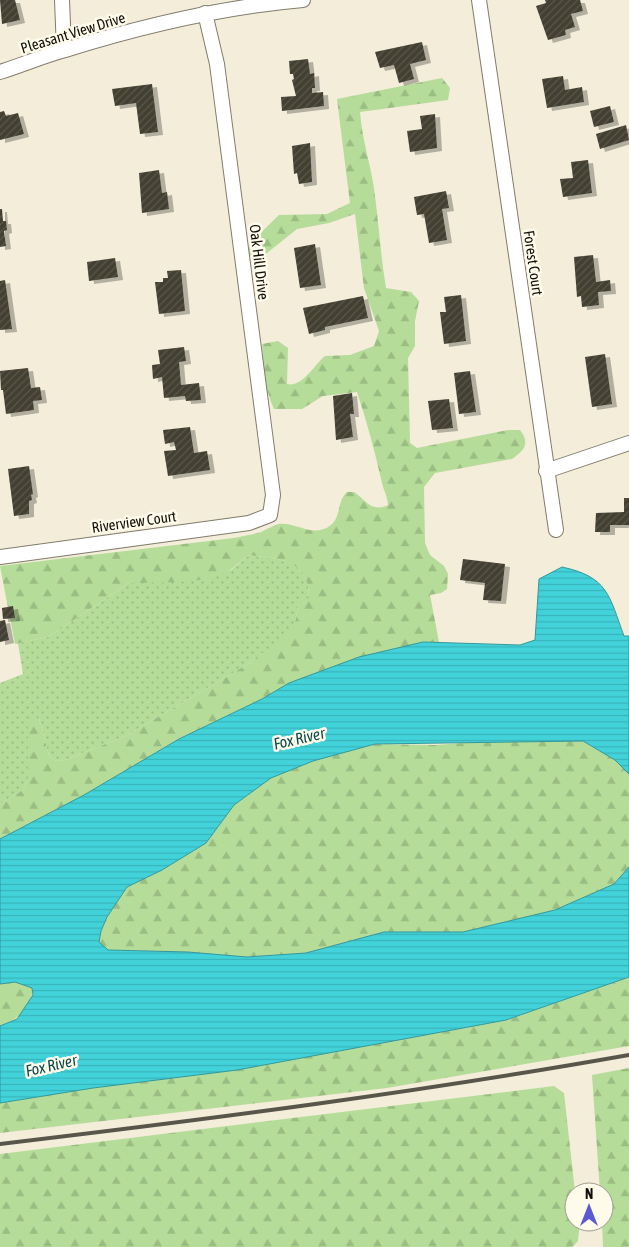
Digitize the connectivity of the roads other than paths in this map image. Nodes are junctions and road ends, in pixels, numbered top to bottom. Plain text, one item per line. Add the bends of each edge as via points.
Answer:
1 (62, 0) edge
2 (303, 0) edge
3 (479, 0) edge
4 (205, 13) junction
5 (64, 50) junction
6 (0, 72) edge
7 (629, 443) edge
8 (546, 471) junction
9 (270, 515) joint
10 (556, 530) dead end
11 (0, 557) edge

1 - 5 street
2 - 4 street, Pleasant View Drive
3 - 8 street, Forest Court
4 - 5 street, Pleasant View Drive
4 - 9 street, Oak Hill Drive via 218,73 273,495
5 - 6 street, Pleasant View Drive
7 - 8 street
8 - 10 street, Forest Court
9 - 11 street, Riverview Court via 249,523

